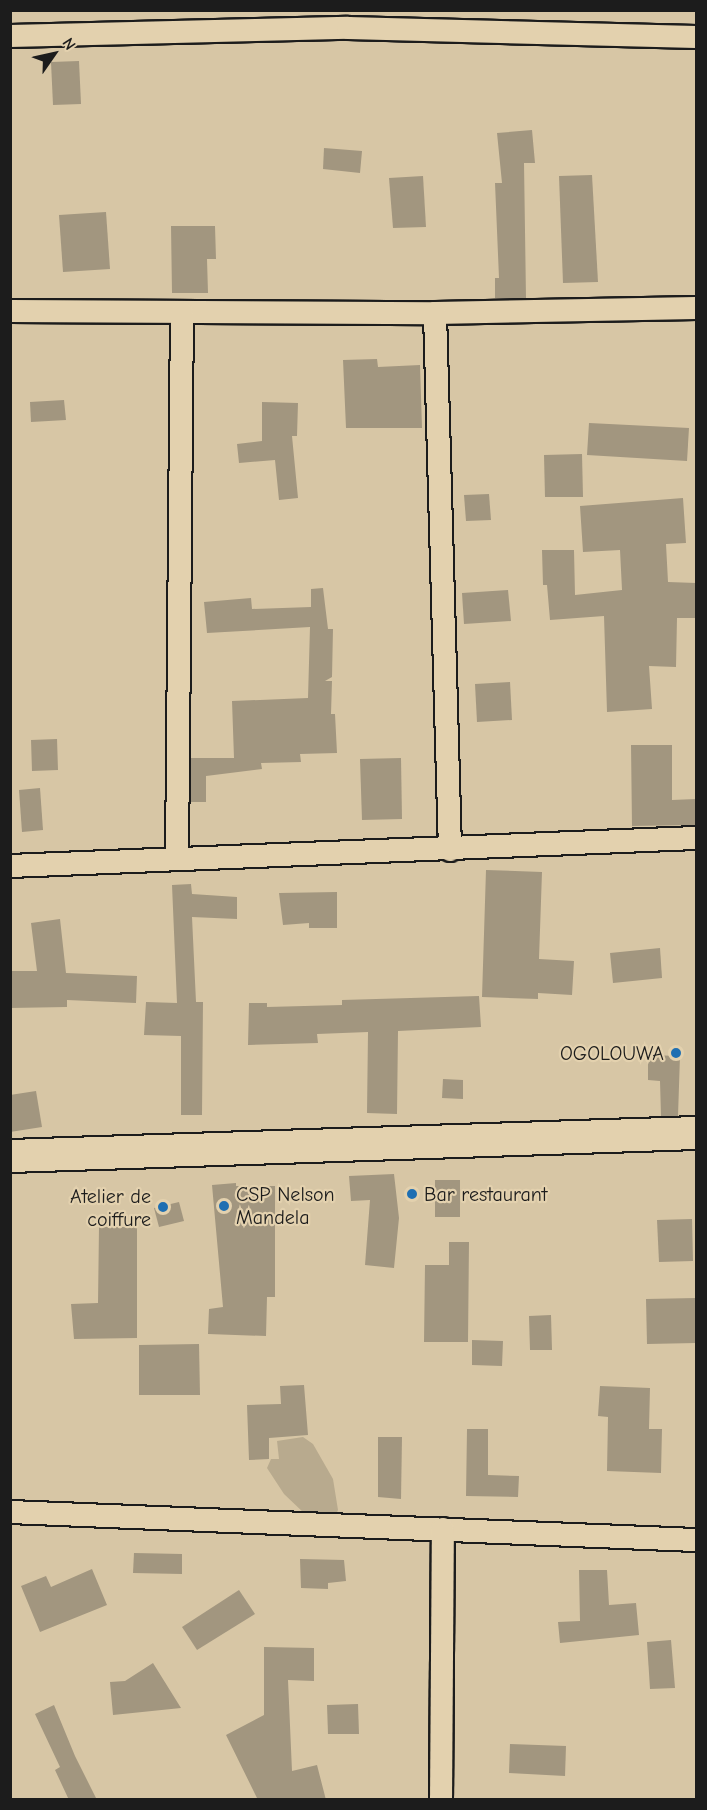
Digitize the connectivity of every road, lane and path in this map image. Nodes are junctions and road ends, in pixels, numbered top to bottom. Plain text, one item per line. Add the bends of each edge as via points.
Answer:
1 (10, 36) edge
2 (696, 37) edge
3 (696, 308) edge
4 (10, 311) edge
5 (182, 313) junction
6 (435, 313) junction
7 (696, 838) edge
8 (450, 850) junction
9 (177, 859) junction
10 (10, 866) edge
11 (696, 1132) edge
12 (10, 1156) edge
13 (10, 1512) edge
14 (443, 1529) junction
15 (696, 1540) edge
16 (441, 1800) edge

1 - 2 street via 348,28
3 - 6 street
4 - 5 street
5 - 6 street
5 - 9 street
6 - 8 street
7 - 8 street
8 - 9 street
9 - 10 street
11 - 12 street
13 - 14 street
14 - 15 street
14 - 16 street

